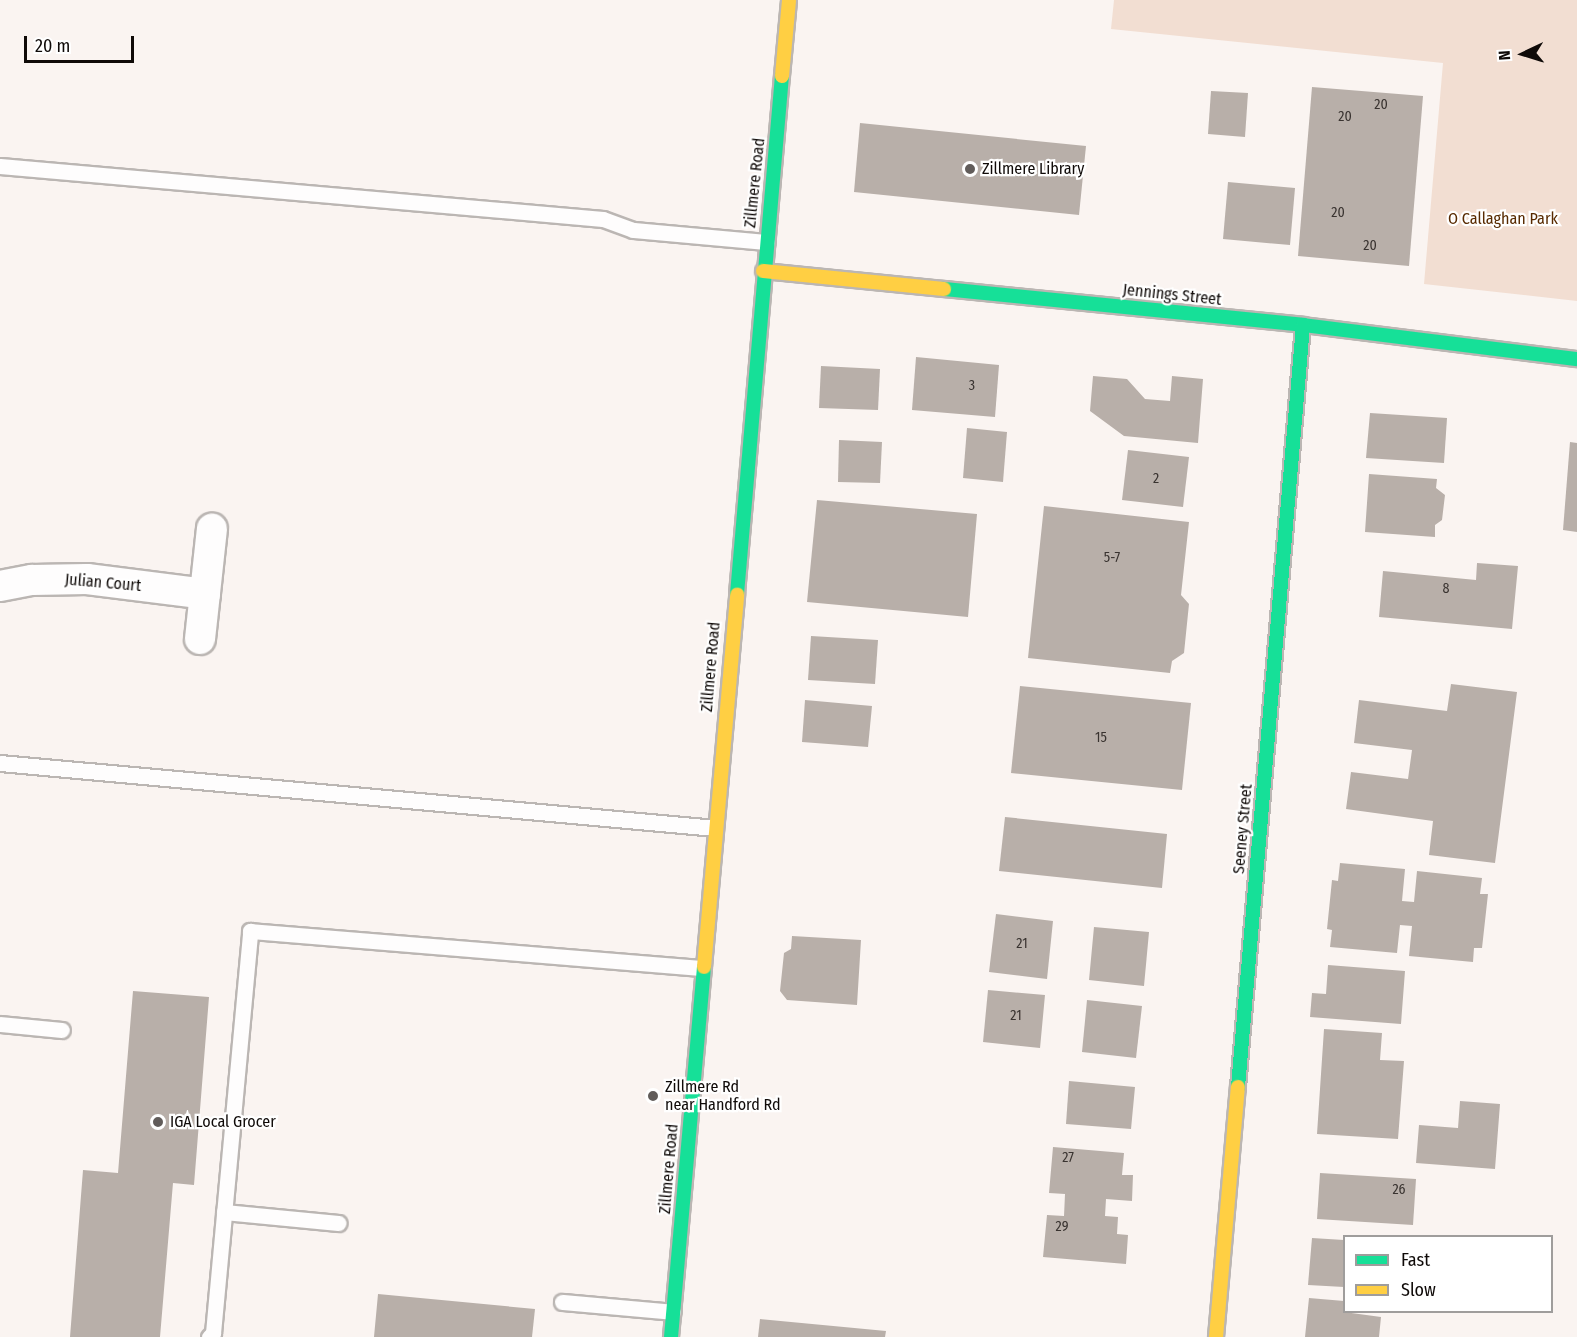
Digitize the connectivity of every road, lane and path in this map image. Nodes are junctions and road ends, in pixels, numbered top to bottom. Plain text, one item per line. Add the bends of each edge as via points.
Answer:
1 (789, 0) edge
2 (0, 166) edge
3 (766, 242) junction
4 (763, 270) junction
5 (1303, 325) junction
6 (1577, 359) edge
7 (212, 529) dead end
8 (0, 586) edge
9 (205, 594) junction
10 (200, 639) dead end
11 (0, 763) edge
12 (714, 828) junction
13 (702, 968) junction
14 (0, 1024) edge
15 (62, 1030) dead end
16 (224, 1212) junction
17 (338, 1223) dead end
18 (562, 1302) dead end
19 (673, 1312) junction
20 (209, 1337) edge
21 (671, 1337) edge
22 (1216, 1337) edge

1 - 3 street, Zillmere Road
2 - 3 lane via 603,219 633,230
3 - 4 street, Zillmere Road
4 - 5 street, Jennings Street
4 - 12 street, Zillmere Road
5 - 6 street, Jennings Street
5 - 22 street, Seeney Street
7 - 9 street
8 - 9 street, Julian Court via 32,580 87,579
9 - 10 street
11 - 12 lane
12 - 13 street, Zillmere Road
13 - 16 lane via 250,931
13 - 19 street, Zillmere Road
14 - 15 lane
16 - 17 lane
16 - 20 lane via 213,1333
18 - 19 lane
19 - 21 street, Zillmere Road

